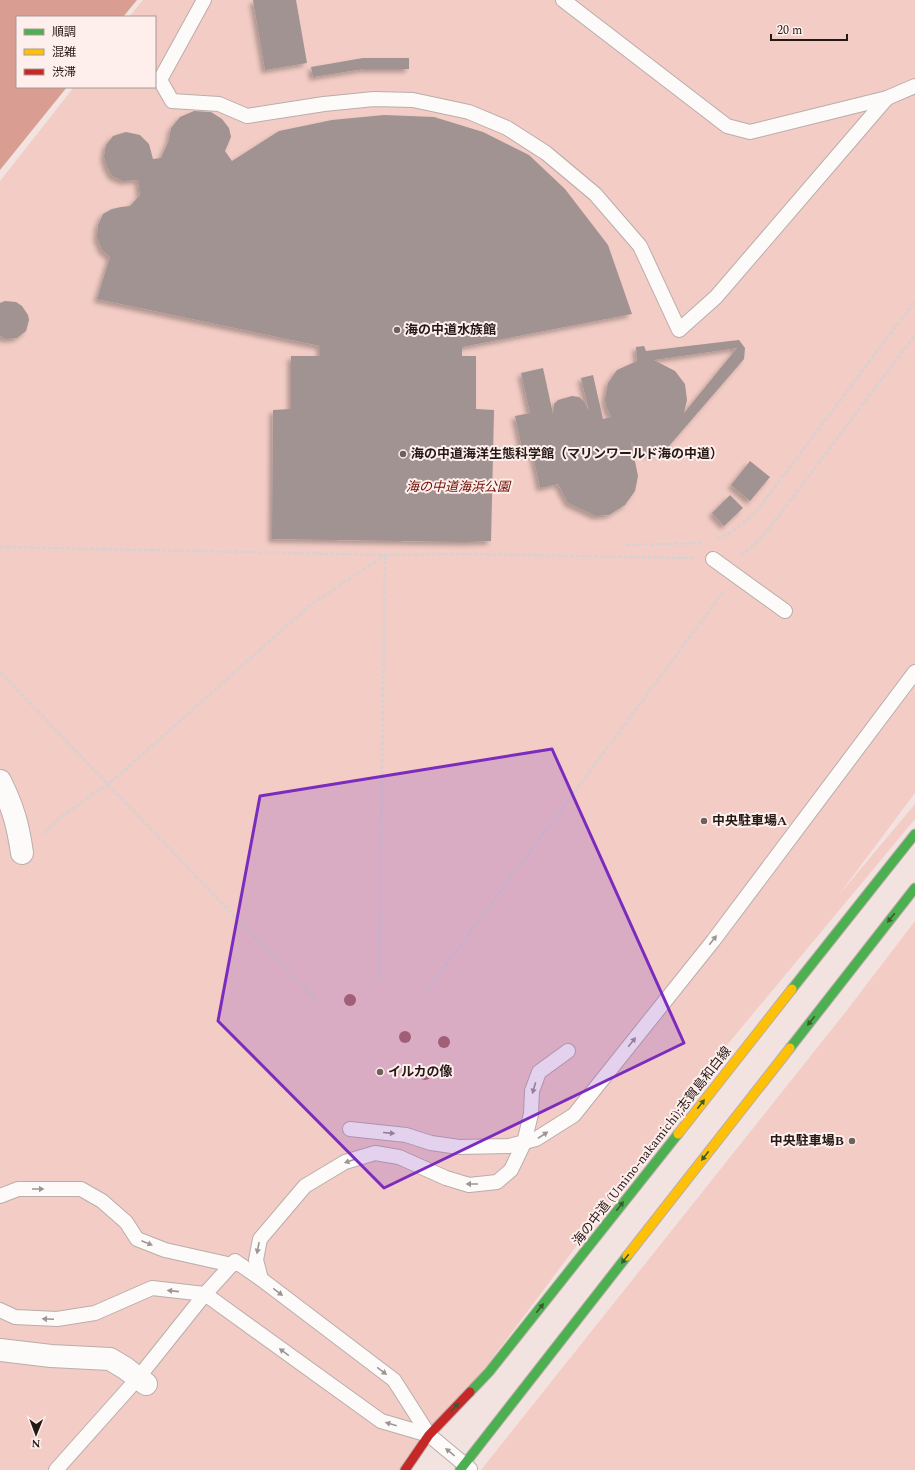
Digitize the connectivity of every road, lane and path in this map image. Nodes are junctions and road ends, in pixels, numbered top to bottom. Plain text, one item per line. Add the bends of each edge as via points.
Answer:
1 (204, 0) edge
2 (563, 0) edge
3 (915, 86) edge
4 (887, 98) junction
5 (915, 301) edge
6 (915, 335) edge
7 (715, 540) dead end
8 (702, 543) dead end
9 (626, 545) dead end
10 (0, 547) edge
11 (385, 555) junction
12 (713, 559) junction
13 (736, 574) junction
14 (785, 611) dead end
15 (0, 672) edge
16 (915, 672) edge
17 (0, 781) edge
18 (108, 782) junction
19 (915, 834) edge
20 (22, 853) joint
21 (915, 888) edge
22 (379, 979) dead end
23 (427, 990) dead end
24 (317, 1002) dead end
25 (568, 1051) dead end
26 (350, 1129) dead end
27 (524, 1143) junction
28 (0, 1196) edge
29 (234, 1263) junction
30 (261, 1279) junction
31 (205, 1294) junction
32 (0, 1310) edge
33 (0, 1350) edge
34 (142, 1381) junction
35 (429, 1435) junction
36 (465, 1468) edge
37 (56, 1470) edge
38 (405, 1470) edge

1 - 4 lane via 160,80 172,101 219,104 247,116 374,99 413,100 469,112 507,128 546,153 595,194 635,240 679,330 716,297
2 - 4 lane via 727,126 750,132
3 - 4 lane
5 - 7 path via 756,512 732,532
6 - 12 path via 756,543 747,551 733,557
8 - 9 path
10 - 11 path
11 - 12 path
11 - 18 path via 310,606 117,777
11 - 22 path
12 - 13 lane
13 - 14 lane
13 - 23 path
15 - 18 path
27 -> 16 lane via 536,1139 574,1115 713,941
17 - 20 street via 17,823
18 - 20 path via 62,816
18 - 24 path
35 -> 19 main road, 海の中道 (Umino-nakamichi);志賀島和白線 via 489,1372
21 -> 36 main road
25 -> 27 lane via 539,1072 532,1091 531,1114
26 -> 27 lane via 406,1135 431,1143 459,1147 509,1146
27 -> 30 lane via 512,1170 497,1182 469,1185 446,1178 399,1157 375,1153 345,1162 305,1186 260,1240 256,1260
28 -> 29 lane via 18,1189 81,1189 126,1222 137,1239 165,1250
29 - 30 lane
29 - 31 lane
30 -> 35 lane via 394,1380
31 -> 32 lane via 152,1288 95,1313 57,1319 15,1317
31 - 34 lane
35 -> 31 lane via 381,1421
33 - 34 street via 110,1359
34 - 37 lane
36 -> 35 lane
35 - 38 main road, 海の中道 (Umino-nakamichi);志賀島和白線

